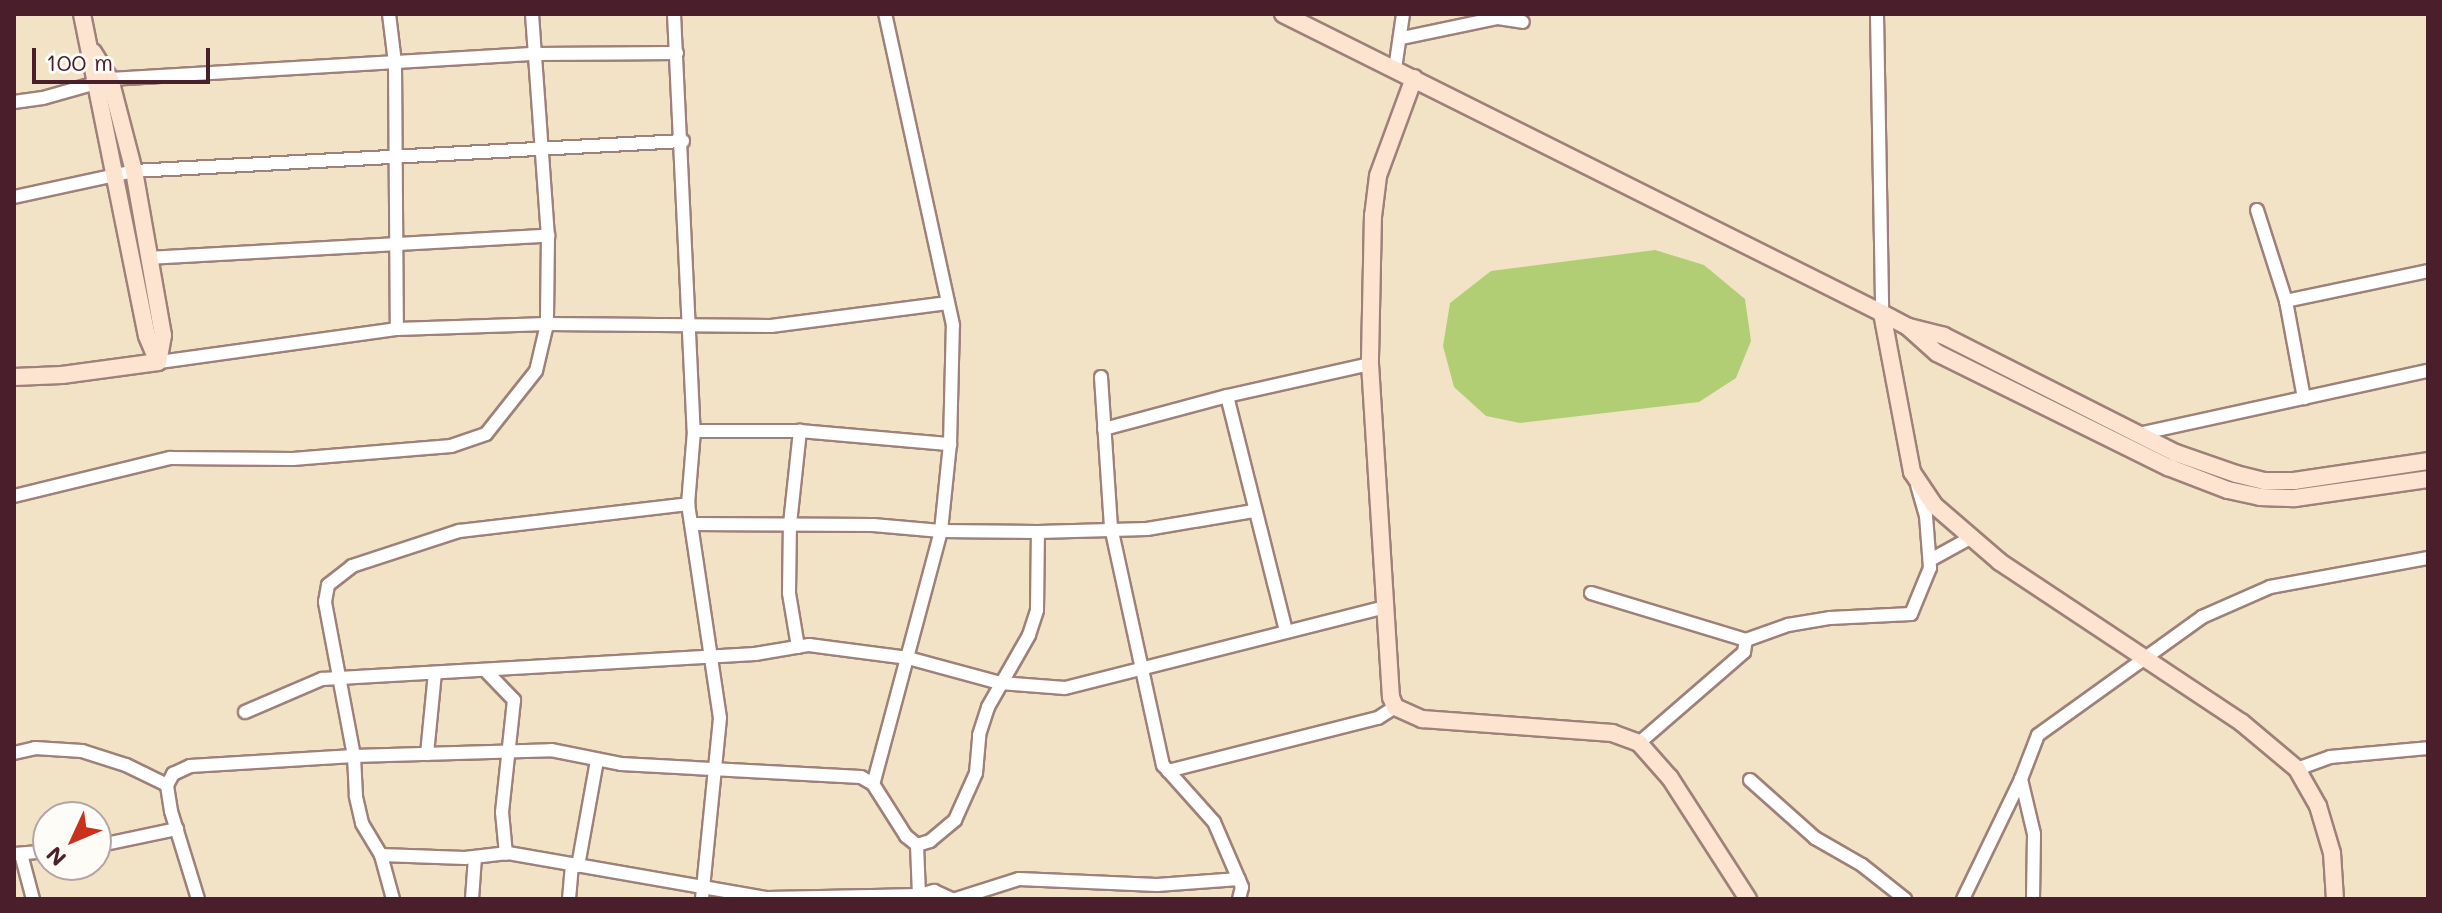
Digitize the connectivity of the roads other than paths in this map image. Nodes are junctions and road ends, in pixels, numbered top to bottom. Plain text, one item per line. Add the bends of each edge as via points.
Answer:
1 (82, 14) edge
2 (389, 14) edge
3 (532, 14) edge
4 (674, 14) edge
5 (885, 14) edge
6 (1283, 14) edge
7 (1403, 14) edge
8 (1877, 14) edge
9 (1498, 16) edge
10 (1523, 22) dead end
11 (1402, 38) junction
12 (677, 53) junction
13 (535, 54) junction
14 (395, 63) junction
15 (1395, 69) junction
16 (1414, 78) junction
17 (103, 81) junction
18 (14, 102) edge
19 (683, 141) junction
20 (542, 148) junction
21 (395, 159) junction
22 (134, 171) junction
23 (116, 175) junction
24 (14, 197) edge
25 (2257, 210) dead end
26 (548, 236) junction
27 (397, 246) junction
28 (149, 258) junction
29 (2428, 271) edge
30 (2286, 301) junction
31 (948, 303) junction
32 (1882, 313) junction
33 (547, 324) junction
34 (687, 324) junction
35 (397, 329) junction
36 (158, 362) junction
37 (1370, 364) junction
38 (2428, 371) edge
39 (14, 377) edge
40 (1101, 377) dead end
41 (1227, 396) junction
42 (2304, 398) junction
43 (1104, 429) junction
44 (694, 431) junction
45 (800, 431) junction
46 (2135, 442) junction
47 (950, 444) junction
48 (2428, 461) edge
49 (1912, 472) junction
50 (2428, 479) edge
51 (14, 496) edge
52 (688, 504) junction
53 (1253, 511) junction
54 (691, 524) junction
55 (790, 524) junction
56 (1111, 527) junction
57 (941, 531) junction
58 (1038, 532) junction
59 (1970, 538) junction
60 (2428, 558) edge
61 (1930, 560) junction
62 (1591, 593) dead end
63 (1385, 607) junction
64 (1286, 631) junction
65 (1746, 640) junction
66 (798, 647) junction
67 (709, 657) junction
68 (908, 658) junction
69 (2146, 659) junction
70 (1141, 669) junction
71 (485, 670) junction
72 (435, 673) junction
73 (337, 679) junction
74 (1000, 683) junction
75 (1395, 707) junction
76 (245, 712) dead end
77 (1639, 743) junction
78 (2428, 748) edge
79 (14, 753) edge
80 (506, 753) junction
81 (427, 754) junction
82 (354, 756) junction
83 (597, 760) junction
84 (2297, 769) junction
85 (715, 770) junction
86 (1168, 771) junction
87 (2021, 779) junction
88 (1750, 780) dead end
89 (873, 784) junction
90 (167, 785) junction
91 (177, 829) junction
92 (112, 843) edge
93 (917, 845) junction
94 (18, 854) edge
95 (506, 854) junction
96 (381, 855) junction
97 (475, 857) junction
98 (575, 865) junction
99 (1239, 879) junction
100 (703, 894) edge
101 (919, 897) edge
102 (33, 899) edge
103 (198, 899) edge
104 (393, 899) edge
105 (472, 899) edge
106 (569, 899) edge
107 (954, 899) edge
108 (1239, 899) edge
109 (1748, 899) edge
110 (1905, 899) edge
111 (1963, 899) edge
112 (2033, 899) edge
113 (2335, 899) edge

1 - 17 main road
2 - 14 street
3 - 13 street
4 - 12 street
5 - 31 street
6 - 15 main road
7 - 11 street
8 - 32 street
9 - 10 street
9 - 11 street
11 - 15 street
12 - 13 street
12 - 19 street
13 - 14 street
13 - 20 street
14 - 17 street
14 - 21 street
15 - 16 main road
16 - 32 main road
16 - 37 main road via 1378,176
17 - 18 street
17 - 22 main road
17 - 23 main road
19 - 20 street
19 - 34 street
20 - 21 street
20 - 26 street
21 - 22 street
21 - 27 street
22 - 23 street
22 - 28 main road
23 - 24 street
23 - 36 main road via 147,336
25 - 30 street
26 - 27 street
26 - 33 street
27 - 28 street
27 - 35 street
28 - 36 main road via 163,335
29 - 30 street
30 - 42 street
31 - 34 street via 771,326
31 - 47 street via 953,325
32 - 46 main road via 1908,327 1944,336
32 - 49 main road
33 - 34 street
33 - 35 street
33 - 51 street via 536,371 486,434 451,446 293,459 170,458
34 - 44 street
35 - 36 street
36 - 39 main road
37 - 41 street
37 - 63 main road
38 - 42 street
40 - 43 street
41 - 43 street
41 - 53 street
42 - 46 street
43 - 56 street
44 - 45 street
44 - 52 street
45 - 47 street
45 - 55 street
46 - 48 main road via 2264,481 2331,478
46 - 50 main road via 2228,490 2260,497 2295,498
47 - 57 street
49 - 59 main road via 1934,505
49 - 61 street via 1926,516
52 - 54 street
52 - 73 street via 459,531 352,566 328,585 325,602
53 - 56 street via 1188,525
53 - 64 street
54 - 55 street
54 - 67 street
55 - 57 street
55 - 66 street via 789,593
56 - 58 street
56 - 70 street
57 - 58 street
57 - 68 street
58 - 74 street via 1037,610 1029,635
59 - 61 street
59 - 69 main road
60 - 69 street via 2270,587 2202,617
61 - 65 street via 1911,614 1830,618
62 - 65 street
63 - 64 street
63 - 75 main road
64 - 70 street
65 - 77 street via 1744,652
66 - 67 street
66 - 68 street
67 - 71 street
67 - 85 street via 720,718
68 - 74 street
68 - 89 street
69 - 84 main road via 2241,722
69 - 87 street via 2038,735
70 - 74 street via 1065,688
70 - 86 street
71 - 72 street
71 - 80 street via 514,700
72 - 73 street
72 - 81 street
73 - 76 street via 322,679
73 - 82 street
74 - 93 street via 979,735 976,773 955,820
75 - 77 main road via 1422,719 1612,733
75 - 86 street via 1378,718
77 - 109 main road via 1670,778
78 - 84 street via 2330,757
79 - 90 street via 35,748 82,751
80 - 81 street
80 - 83 street via 551,750
80 - 95 street
81 - 82 street
82 - 90 street via 190,766 173,774
82 - 96 street via 362,823
83 - 85 street
83 - 98 street
84 - 113 main road via 2318,806 2332,853
85 - 89 street via 861,777
85 - 100 street
86 - 99 street via 1214,822
87 - 111 street
87 - 112 street via 2034,834
88 - 110 street via 1815,838 1862,865
89 - 93 street
90 - 91 street
91 - 92 street
91 - 103 street
93 - 101 street
94 - 102 street
95 - 97 street
95 - 98 street
96 - 97 street
96 - 104 street
97 - 105 street
98 - 100 street
98 - 106 street
99 - 107 street via 1157,885 1019,879
99 - 108 street
100 - 101 street
101 - 107 street via 934,891

